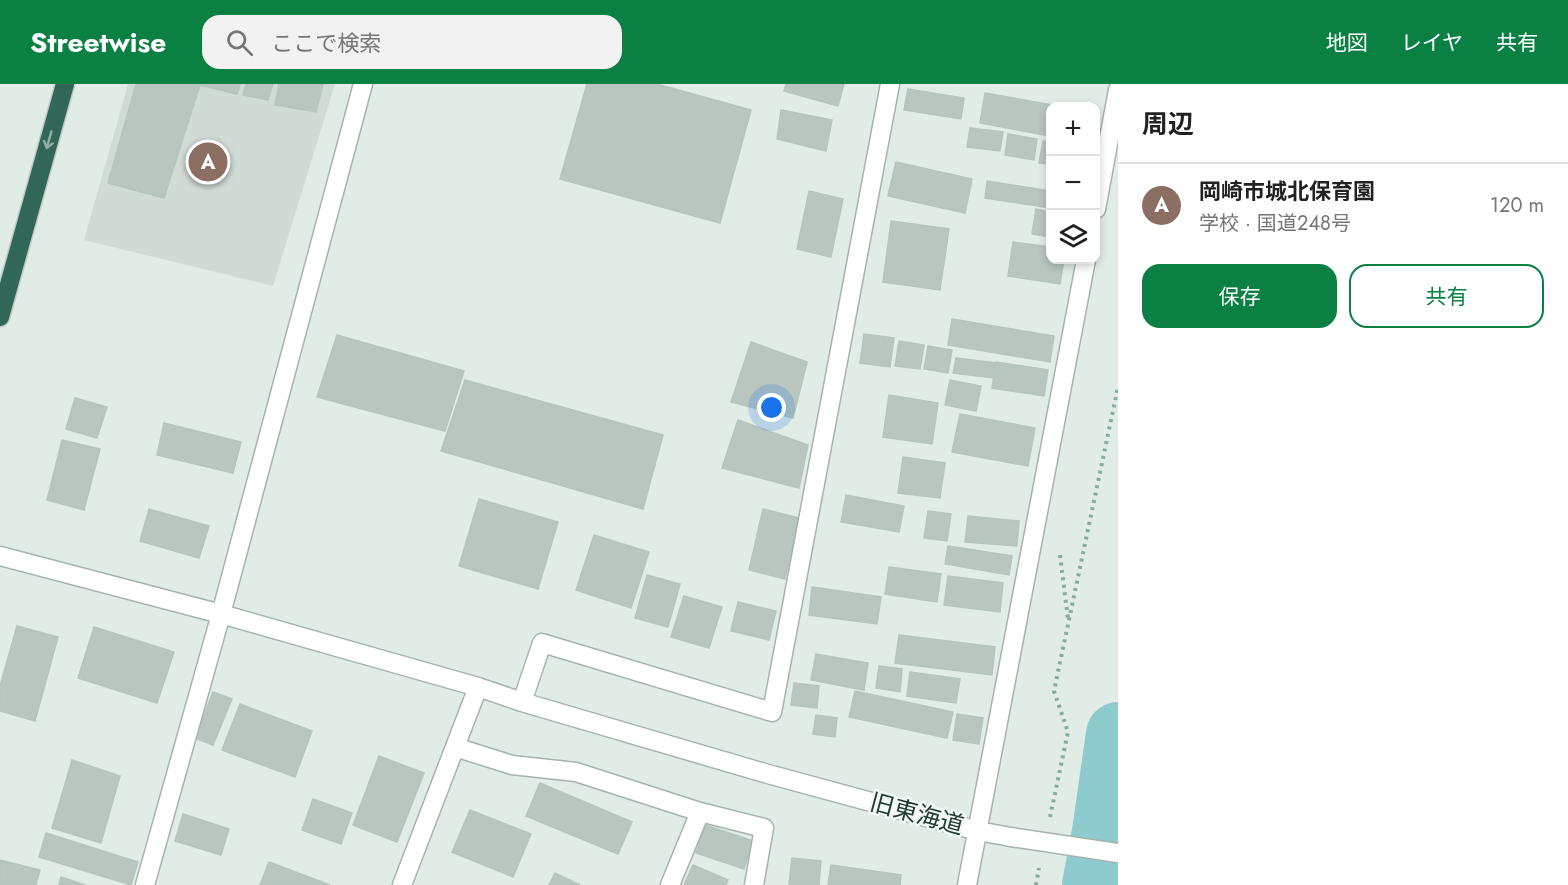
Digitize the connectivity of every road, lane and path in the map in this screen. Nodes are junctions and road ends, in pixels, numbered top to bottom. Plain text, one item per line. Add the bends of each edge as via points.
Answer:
1 (64, 84) edge
2 (363, 84) edge
3 (890, 84) edge
4 (1118, 90) edge
5 (1100, 183) edge
6 (1085, 264) edge
7 (0, 317) edge
8 (1118, 387) edge
9 (0, 556) edge
10 (221, 614) junction
11 (478, 687) junction
12 (522, 702) junction
13 (455, 747) junction
14 (700, 812) junction
15 (1049, 819) dead end
16 (978, 831) junction
17 (1118, 853) edge
18 (1040, 863) dead end
19 (145, 885) edge
20 (402, 885) edge
21 (670, 885) edge
22 (754, 885) edge
23 (967, 885) edge
24 (1036, 885) edge

1 -> 7 highway
2 - 10 street
3 - 12 street via 772,712 542,643
4 - 5 street
6 - 16 street
8 - 15 path via 1054,691 1068,732
9 - 10 street, 旧東海道
10 - 11 street, 旧東海道
10 - 19 street
11 - 12 street, 旧東海道
11 - 13 street
12 - 16 street, 旧東海道
13 - 14 street via 512,765 576,772
13 - 20 street
14 - 21 street
14 - 22 street via 764,828
16 - 17 street, 旧東海道, bridge
16 - 23 street
18 - 24 path

